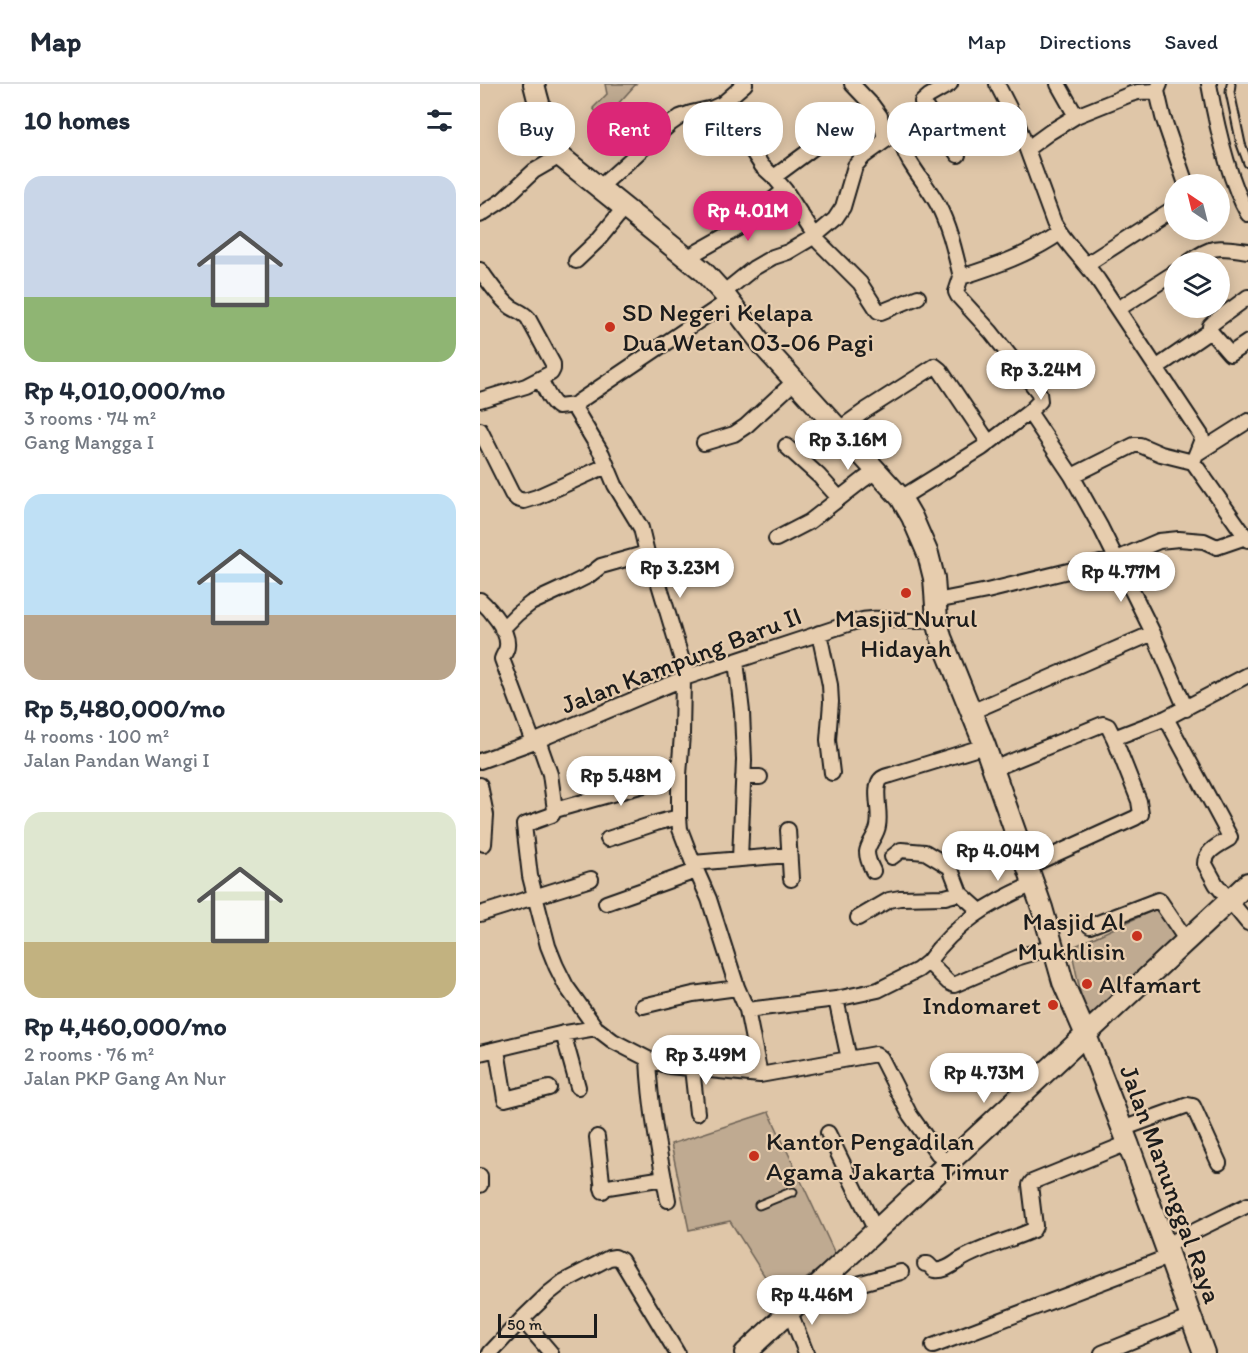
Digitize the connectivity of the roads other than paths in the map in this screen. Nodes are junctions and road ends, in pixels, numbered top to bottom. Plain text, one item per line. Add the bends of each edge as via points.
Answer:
1 (534, 84) edge
2 (745, 84) edge
3 (852, 84) edge
4 (950, 84) edge
5 (997, 84) edge
6 (1058, 84) edge
7 (1209, 84) edge
8 (1231, 84) edge
9 (1159, 88) edge
10 (539, 102) edge
11 (725, 102) edge
12 (922, 102) edge
13 (683, 116) edge
14 (1076, 116) junction
15 (885, 140) junction
16 (1028, 148) junction
17 (560, 156) joint
18 (755, 156) edge
19 (802, 156) edge
20 (1248, 163) edge
21 (1183, 174) edge
22 (774, 177) junction
23 (599, 188) junction
24 (785, 190) junction
25 (625, 207) junction
26 (1248, 213) edge
27 (1164, 214) edge
28 (480, 215) edge
29 (1060, 232) junction
30 (814, 236) junction
31 (1248, 251) edge
32 (1206, 252) edge
33 (688, 257) junction
34 (576, 261) dead end
35 (1087, 264) junction
36 (480, 270) edge
37 (961, 277) junction
38 (1164, 279) edge
39 (725, 297) junction
40 (918, 297) dead end
41 (1248, 297) edge
42 (1118, 309) junction
43 (1210, 331) junction
44 (1248, 342) edge
45 (1156, 368) junction
46 (545, 376) junction
47 (795, 381) junction
48 (480, 400) edge
49 (576, 407) junction
50 (1029, 412) junction
51 (1248, 421) edge
52 (480, 430) edge
53 (838, 430) junction
54 (989, 442) junction
55 (704, 443) dead end
56 (786, 446) dead end
57 (1195, 458) junction
58 (606, 466) junction
59 (876, 471) junction
60 (1072, 476) junction
61 (839, 498) junction
62 (901, 498) junction
63 (1247, 538) edge
64 (776, 539) dead end
65 (647, 553) junction
66 (1117, 560) junction
67 (480, 600) edge
68 (936, 610) junction
69 (502, 629) junction
70 (819, 633) junction
71 (1153, 633) junction
72 (736, 661) junction
73 (1248, 675) edge
74 (685, 678) junction
75 (1186, 709) junction
76 (971, 712) junction
77 (1166, 718) junction
78 (1114, 738) junction
79 (536, 741) junction
80 (985, 746) junction
81 (480, 760) edge
82 (993, 769) junction
83 (832, 773) dead end
84 (679, 775) junction
85 (743, 777) junction
86 (760, 777) dead end
87 (480, 784) edge
88 (555, 810) junction
89 (679, 817) junction
90 (788, 830) dead end
91 (608, 839) dead end
92 (483, 844) dead end
93 (789, 855) junction
94 (892, 857) dead end
95 (740, 859) junction
96 (694, 867) junction
97 (873, 871) dead end
98 (1030, 876) junction
99 (591, 879) dead end
100 (791, 879) dead end
101 (1248, 883) edge
102 (960, 893) junction
103 (535, 896) junction
104 (1230, 899) junction
105 (606, 903) dead end
106 (980, 911) junction
107 (480, 914) edge
108 (858, 918) dead end
109 (1248, 923) edge
110 (1090, 926) dead end
111 (1187, 940) junction
112 (1053, 947) junction
113 (928, 962) junction
114 (737, 988) junction
115 (836, 999) junction
116 (643, 1006) dead end
117 (747, 1010) junction
118 (596, 1028) junction
119 (563, 1034) junction
120 (1086, 1035) junction
121 (496, 1050) junction
122 (480, 1053) edge
123 (648, 1059) junction
124 (849, 1059) junction
125 (692, 1068) junction
126 (760, 1075) junction
127 (578, 1087) dead end
128 (549, 1088) dead end
129 (697, 1113) dead end
130 (828, 1133) dead end
131 (1125, 1136) junction
132 (597, 1137) dead end
133 (1219, 1163) dead end
134 (946, 1165) junction
135 (480, 1176) edge
136 (664, 1178) junction
137 (480, 1185) edge
138 (793, 1192) dead end
139 (668, 1200) dead end
140 (759, 1205) dead end
141 (1248, 1205) edge
142 (876, 1231) junction
143 (1166, 1251) junction
144 (925, 1263) dead end
145 (901, 1272) dead end
146 (806, 1296) junction
147 (790, 1312) junction
148 (1191, 1317) junction
149 (522, 1319) junction
150 (933, 1346) dead end
151 (490, 1353) edge
152 (551, 1353) edge
153 (676, 1353) edge
154 (745, 1353) edge
155 (806, 1353) edge
156 (1102, 1353) edge
157 (1204, 1353) edge

1 - 10 street
2 - 11 street
3 - 15 street via 880,116
4 - 12 street
5 - 16 street
6 - 14 street
7 - 26 street via 1226,158
8 - 20 lane
9 - 14 street via 1131,94
9 - 21 street via 1163,117
13 - 23 street
14 - 16 street
15 - 30 street via 855,166 840,213
15 - 37 street via 897,132 910,162 930,189 951,237
16 - 29 street
17 - 23 street, Jalan Manunggal Raya
17 - 28 street via 534,171
18 - 22 street
19 - 22 street
22 - 24 street
23 - 25 street, Jalan Manunggal Raya
24 - 30 street
24 - 33 street via 743,226
25 - 33 street, Jalan Manunggal Raya
25 - 34 street
27 - 35 street
29 - 35 street
29 - 37 street via 1031,250
30 - 39 street via 754,268
30 - 40 street via 860,283 878,311
31 - 32 street via 1217,247
33 - 39 street, Jalan Manunggal Raya
35 - 42 street
36 - 46 street via 498,294 528,318 553,364 554,369
37 - 50 street via 958,296 1039,393 1040,401
38 - 42 street
39 - 47 street, Jalan Manunggal Raya
39 - 49 street
41 - 43 street via 1214,322
42 - 45 street
43 - 44 street via 1230,354
43 - 45 street
45 - 57 street via 1201,435
46 - 48 street
46 - 49 street via 555,406
47 - 53 street, Jalan Manunggal Raya
47 - 55 street via 746,426
49 - 58 street
50 - 54 street
50 - 60 street
51 - 57 street
52 - 58 street via 512,494 524,501
53 - 54 street via 935,366
53 - 59 street, Jalan Manunggal Raya
54 - 62 street
56 - 61 street
57 - 60 street via 1161,454 1134,445
57 - 63 street
58 - 65 street via 642,528
59 - 61 street
59 - 62 street, Jalan Manunggal Raya
60 - 66 street
61 - 64 street via 809,522
62 - 68 street, Jalan Manunggal Raya via 928,554
63 - 66 street, Jalan Kampung Baru II via 1217,547 1204,541 1159,541
65 - 69 street via 601,566 531,603
65 - 74 street
66 - 68 street, Jalan Kampung Baru II via 987,591
66 - 71 street
67 - 69 street
68 - 70 street, Jalan Kampung Baru II via 907,621 866,619
68 - 76 street, Jalan Manunggal Raya via 940,637
69 - 79 street via 507,644 502,660
70 - 72 street, Jalan Kampung Baru II
70 - 83 street via 830,685 828,740
71 - 75 street
71 - 76 street
72 - 74 street, Jalan Kampung Baru II
72 - 85 street
73 - 75 street
74 - 79 street, Jalan Kampung Baru II
74 - 84 street
75 - 77 street
76 - 80 street, Jalan Manunggal Raya
77 - 78 street
77 - 104 street via 1230,837 1204,861 1216,884
78 - 82 street via 1103,724
78 - 98 street via 1141,814
79 - 81 street, Jalan Kampung Baru II
79 - 88 street via 550,774
80 - 82 street, Jalan Manunggal Raya
80 - 97 street via 880,781 878,828 867,855
82 - 98 street, Jalan Manunggal Raya
84 - 88 street
84 - 89 street
85 - 86 street
85 - 95 street
87 - 92 street via 486,815
88 - 103 street via 552,815 524,825
89 - 91 street
89 - 96 street
90 - 93 street
93 - 95 street
93 - 100 street
94 - 102 street via 902,850 925,852 950,867
95 - 96 street
96 - 105 street
96 - 114 street via 709,899
98 - 106 street
98 - 112 street, Jalan Manunggal Raya
99 - 103 street
101 - 104 street
102 - 106 street
102 - 108 street via 889,900
103 - 107 street
103 - 118 street via 556,966
104 - 109 street
104 - 111 street
106 - 113 street via 945,940
110 - 111 street via 1158,900
111 - 120 street
112 - 113 street via 954,985
112 - 120 street, Jalan Manunggal Raya
113 - 115 street via 878,990
114 - 116 street
114 - 117 street
115 - 117 street
115 - 124 street
117 - 126 street
118 - 119 street
118 - 123 street
119 - 121 street
119 - 127 street
120 - 131 street, Jalan Manunggal Raya
120 - 134 street
121 - 122 street
121 - 128 street via 504,1099
123 - 125 street
123 - 136 street
124 - 126 street
124 - 134 street via 879,1055 910,1115
125 - 126 street
125 - 129 street
130 - 142 street
131 - 133 street via 1192,1106
131 - 143 street, Jalan Manunggal Raya
131 - 144 street via 1030,1185 1033,1230 982,1249 942,1270 934,1270
132 - 136 street via 603,1190
134 - 142 street
135 - 137 street
136 - 139 street
138 - 140 lane
141 - 143 street
142 - 146 street
143 - 148 street, Jalan Manunggal Raya
143 - 150 street
145 - 146 street
146 - 147 street
147 - 154 street
147 - 155 street
148 - 156 street
148 - 157 street, Jalan Manunggal Raya
149 - 151 street
149 - 152 street
149 - 153 street via 563,1282 615,1257 621,1260

